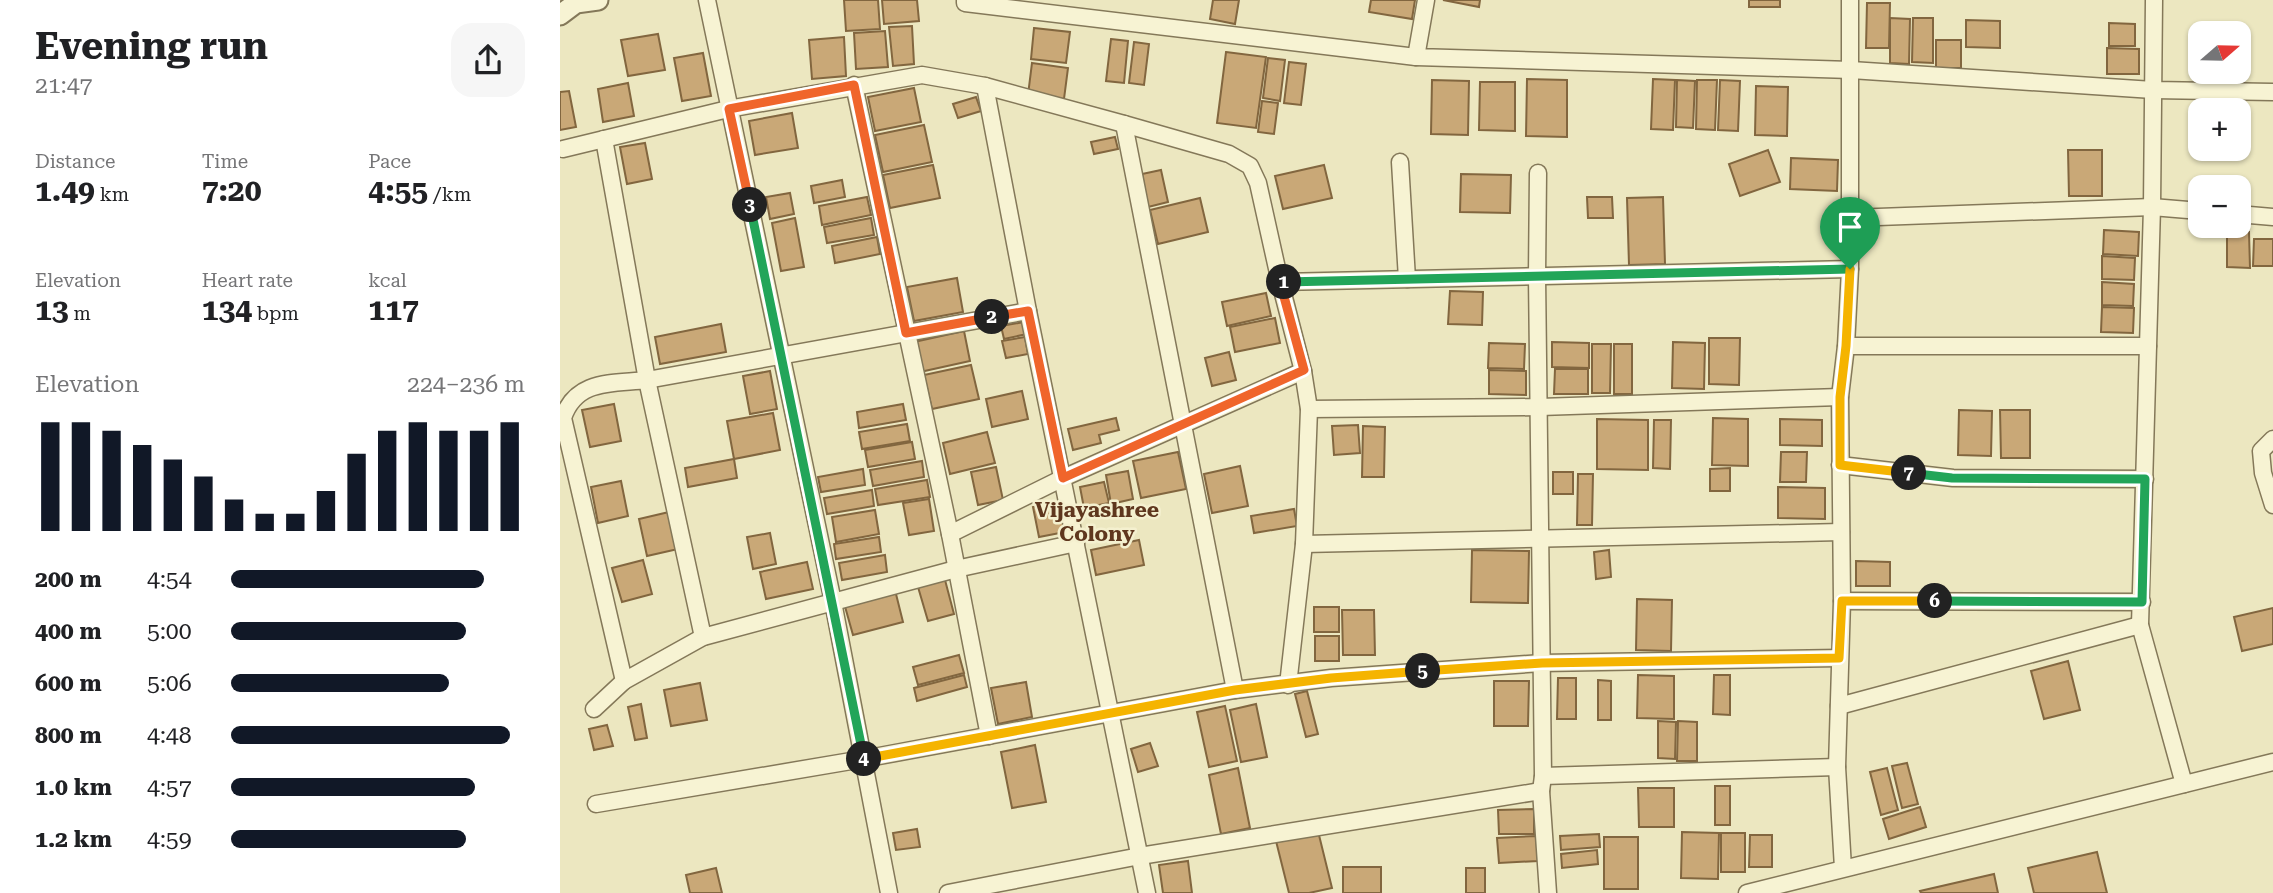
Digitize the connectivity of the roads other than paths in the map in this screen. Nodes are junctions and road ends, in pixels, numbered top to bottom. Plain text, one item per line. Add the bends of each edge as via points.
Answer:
1 (598, 0) edge
2 (707, 0) edge
3 (965, 0) edge
4 (1426, 0) edge
5 (1850, 0) edge
6 (2154, 0) edge
7 (560, 15) edge
8 (1416, 57) junction
9 (1851, 70) junction
10 (854, 85) junction
11 (985, 86) junction
12 (2153, 89) junction
13 (2273, 92) edge
14 (729, 109) junction
15 (1124, 124) junction
16 (604, 139) junction
17 (563, 149) dead end
18 (1400, 162) dead end
19 (1538, 173) dead end
20 (2152, 207) junction
21 (2188, 210) edge
22 (2251, 215) edge
23 (2273, 217) edge
24 (1851, 218) junction
25 (1850, 269) junction
26 (1537, 276) junction
27 (1406, 279) junction
28 (1280, 282) junction
29 (1028, 311) junction
30 (906, 333) junction
31 (2148, 345) junction
32 (1846, 346) junction
33 (782, 355) junction
34 (1304, 370) junction
35 (647, 380) junction
36 (1840, 397) junction
37 (1540, 407) junction
38 (1309, 409) junction
39 (1182, 426) junction
40 (2273, 439) edge
41 (1840, 465) junction
42 (1063, 478) junction
43 (2145, 479) junction
44 (2273, 505) edge
45 (1841, 532) junction
46 (950, 534) junction
47 (1541, 538) junction
48 (1076, 543) junction
49 (1304, 544) junction
50 (956, 569) junction
51 (1842, 601) junction
52 (833, 602) junction
53 (2142, 602) junction
54 (2140, 625) junction
55 (703, 637) junction
56 (1839, 658) junction
57 (1542, 663) junction
58 (624, 681) junction
59 (1288, 685) junction
60 (1235, 690) junction
61 (1839, 706) junction
62 (594, 709) dead end
63 (1109, 713) junction
64 (989, 736) junction
65 (863, 759) junction
66 (2273, 762) edge
67 (1837, 767) junction
68 (1542, 784) junction
69 (2184, 784) junction
70 (596, 804) dead end
71 (1140, 856) junction
72 (1843, 868) junction
73 (889, 893) edge
74 (948, 893) edge
75 (1147, 893) edge
76 (1548, 893) edge
77 (1747, 893) edge

1 - 7 street via 576,4
2 - 14 street
3 - 8 street
4 - 8 street
5 - 9 street
6 - 12 street
8 - 9 street
9 - 12 street
9 - 24 street
10 - 11 street via 922,75
10 - 14 street
10 - 30 street
11 - 15 street
11 - 29 street
12 - 13 street
12 - 20 street
14 - 16 street
14 - 33 street
15 - 28 street via 1229,154 1250,166
15 - 39 street
16 - 17 street
16 - 35 street
18 - 27 street
19 - 26 street
20 - 21 street
20 - 24 street
20 - 31 street
22 - 23 street
24 - 25 street
25 - 26 street
25 - 32 street
26 - 27 street
26 - 37 street
27 - 28 street
28 - 34 street
29 - 30 street
29 - 42 street
30 - 33 street
30 - 46 street
31 - 32 street
31 - 43 street
32 - 36 street
33 - 35 street
33 - 52 street
34 - 38 street
34 - 39 street
35 - 55 street
35 - 58 street via 588,387 573,397 563,418
36 - 37 street
36 - 41 street
37 - 38 street
37 - 47 street
38 - 49 street
39 - 42 street
39 - 60 street
40 - 44 street via 2262,451
41 - 43 street via 1952,478
41 - 45 street
42 - 46 street
42 - 48 street
43 - 53 street
45 - 47 street
45 - 51 street
46 - 50 street
47 - 49 street
47 - 57 street
48 - 50 street
48 - 63 street
49 - 59 street
50 - 52 street
50 - 64 street
51 - 53 street
51 - 56 street
52 - 55 street
52 - 65 street
53 - 54 street
54 - 61 street
54 - 69 street
55 - 58 street
56 - 57 street
56 - 61 street
57 - 59 street
57 - 68 street
58 - 62 street
59 - 60 street
60 - 63 street
61 - 67 street
63 - 64 street
63 - 71 street
64 - 65 street
65 - 70 street
65 - 73 street
66 - 69 street
67 - 68 street
67 - 72 street
68 - 71 street
68 - 76 street
69 - 72 street
71 - 74 street
71 - 75 street
72 - 77 street

